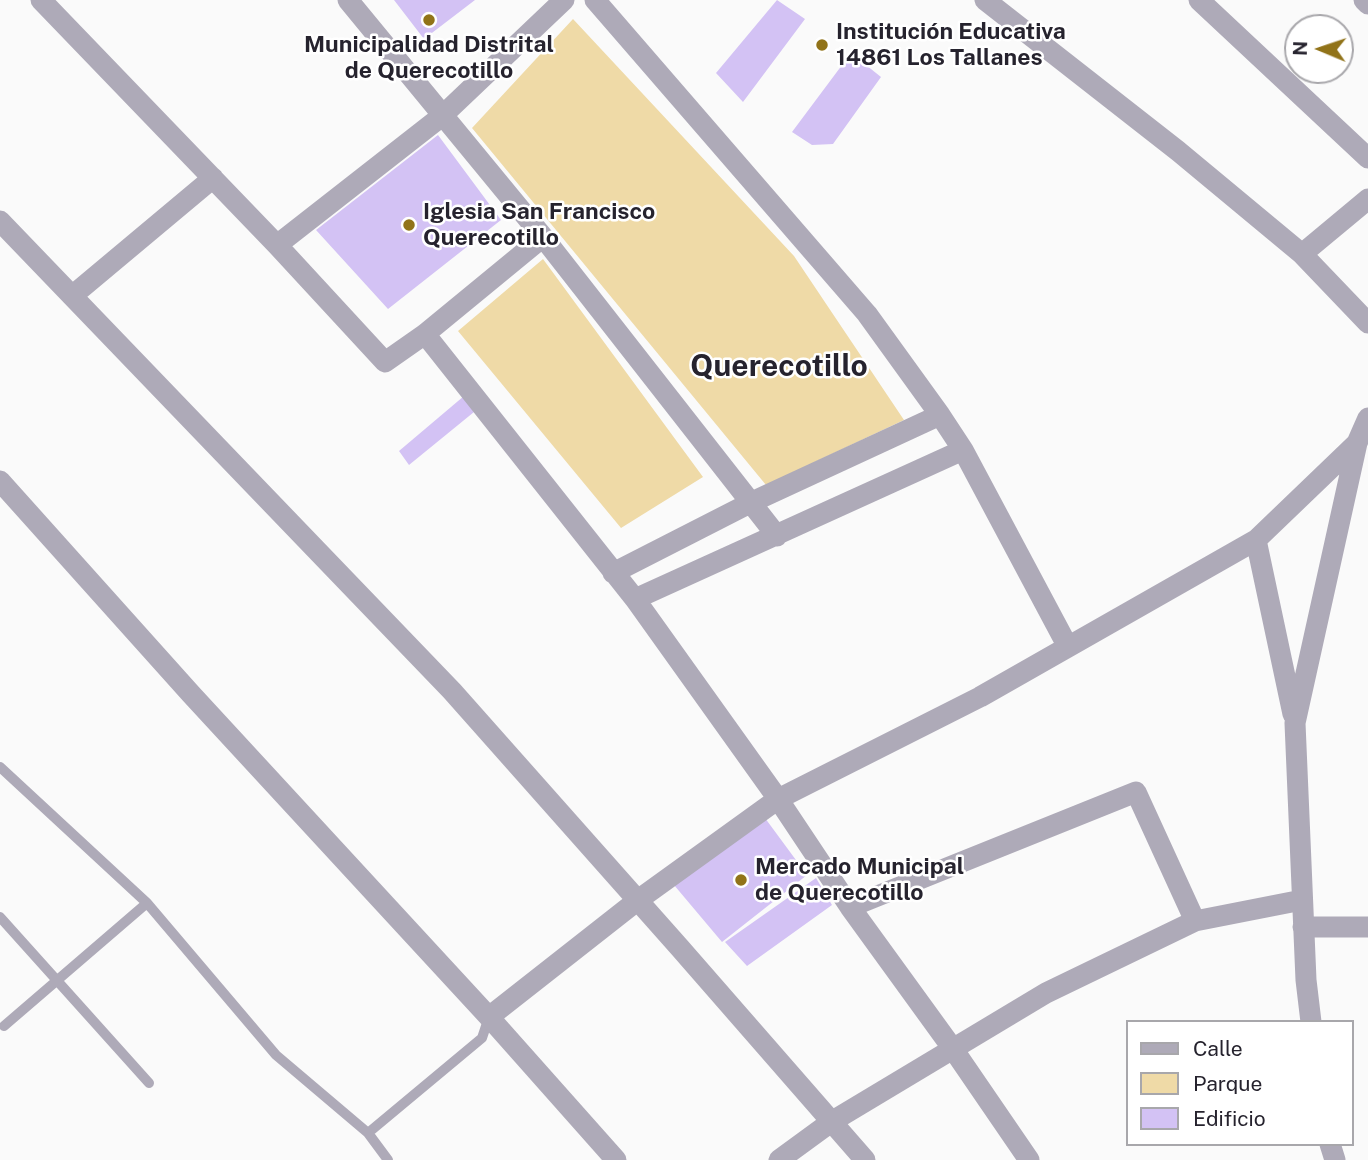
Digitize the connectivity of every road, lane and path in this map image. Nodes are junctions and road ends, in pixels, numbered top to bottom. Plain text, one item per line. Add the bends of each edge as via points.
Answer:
1 (41, 0) edge
2 (348, 0) edge
3 (564, 0) edge
4 (595, 0) edge
5 (985, 0) edge
6 (1199, 0) edge
7 (442, 116) junction
8 (1368, 158) edge
9 (213, 178) junction
10 (1368, 200) edge
11 (0, 221) edge
12 (543, 237) junction
13 (277, 245) junction
14 (1302, 254) junction
15 (72, 296) junction
16 (1368, 323) edge
17 (425, 334) junction
18 (940, 415) junction
19 (1368, 418) edge
20 (1357, 443) junction
21 (963, 450) junction
22 (0, 481) edge
23 (752, 502) junction
24 (777, 536) junction
25 (1256, 540) junction
26 (613, 573) junction
27 (635, 599) junction
28 (1068, 647) junction
29 (1295, 723) junction
30 (0, 767) edge
31 (778, 799) junction
32 (638, 900) junction
33 (1302, 900) junction
34 (147, 903) junction
35 (850, 907) junction
36 (0, 918) edge
37 (1195, 920) junction
38 (1303, 927) junction
39 (1368, 927) edge
40 (55, 981) junction
41 (489, 1017) junction
42 (1311, 1020) edge
43 (4, 1026) dead end
44 (953, 1049) junction
45 (149, 1083) dead end
46 (831, 1122) junction
47 (368, 1133) junction
48 (388, 1160) edge
49 (616, 1160) edge
50 (779, 1160) edge
51 (865, 1160) edge
52 (1029, 1160) edge

1 - 9 street
2 - 7 street
3 - 7 street
4 - 18 street via 867,314
5 - 14 street
6 - 8 street
7 - 12 street
7 - 13 street
9 - 13 street
9 - 15 street
10 - 14 street
11 - 15 street
12 - 17 street
12 - 23 street
13 - 17 street via 386,362
14 - 16 street
15 - 32 street via 452,691
17 - 26 street
18 - 21 street
18 - 23 street
19 - 20 street
20 - 25 street
20 - 29 street
21 - 24 street
21 - 28 street
22 - 41 street
23 - 24 street
23 - 26 street
24 - 27 street
25 - 28 street
25 - 29 street
26 - 27 street
27 - 31 street
28 - 31 street
29 - 33 street
30 - 34 lane
31 - 32 street
31 - 35 street
32 - 41 street
32 - 46 street
33 - 37 street
33 - 38 street
34 - 40 lane
34 - 47 lane via 276,1055
35 - 37 street via 1136,792
35 - 44 street
36 - 40 lane
37 - 44 street via 1046,993
38 - 39 street
38 - 42 street
40 - 43 lane
40 - 45 lane
41 - 47 lane via 482,1038
41 - 49 street
44 - 46 street
44 - 52 street
46 - 50 street
46 - 51 street
47 - 48 lane

